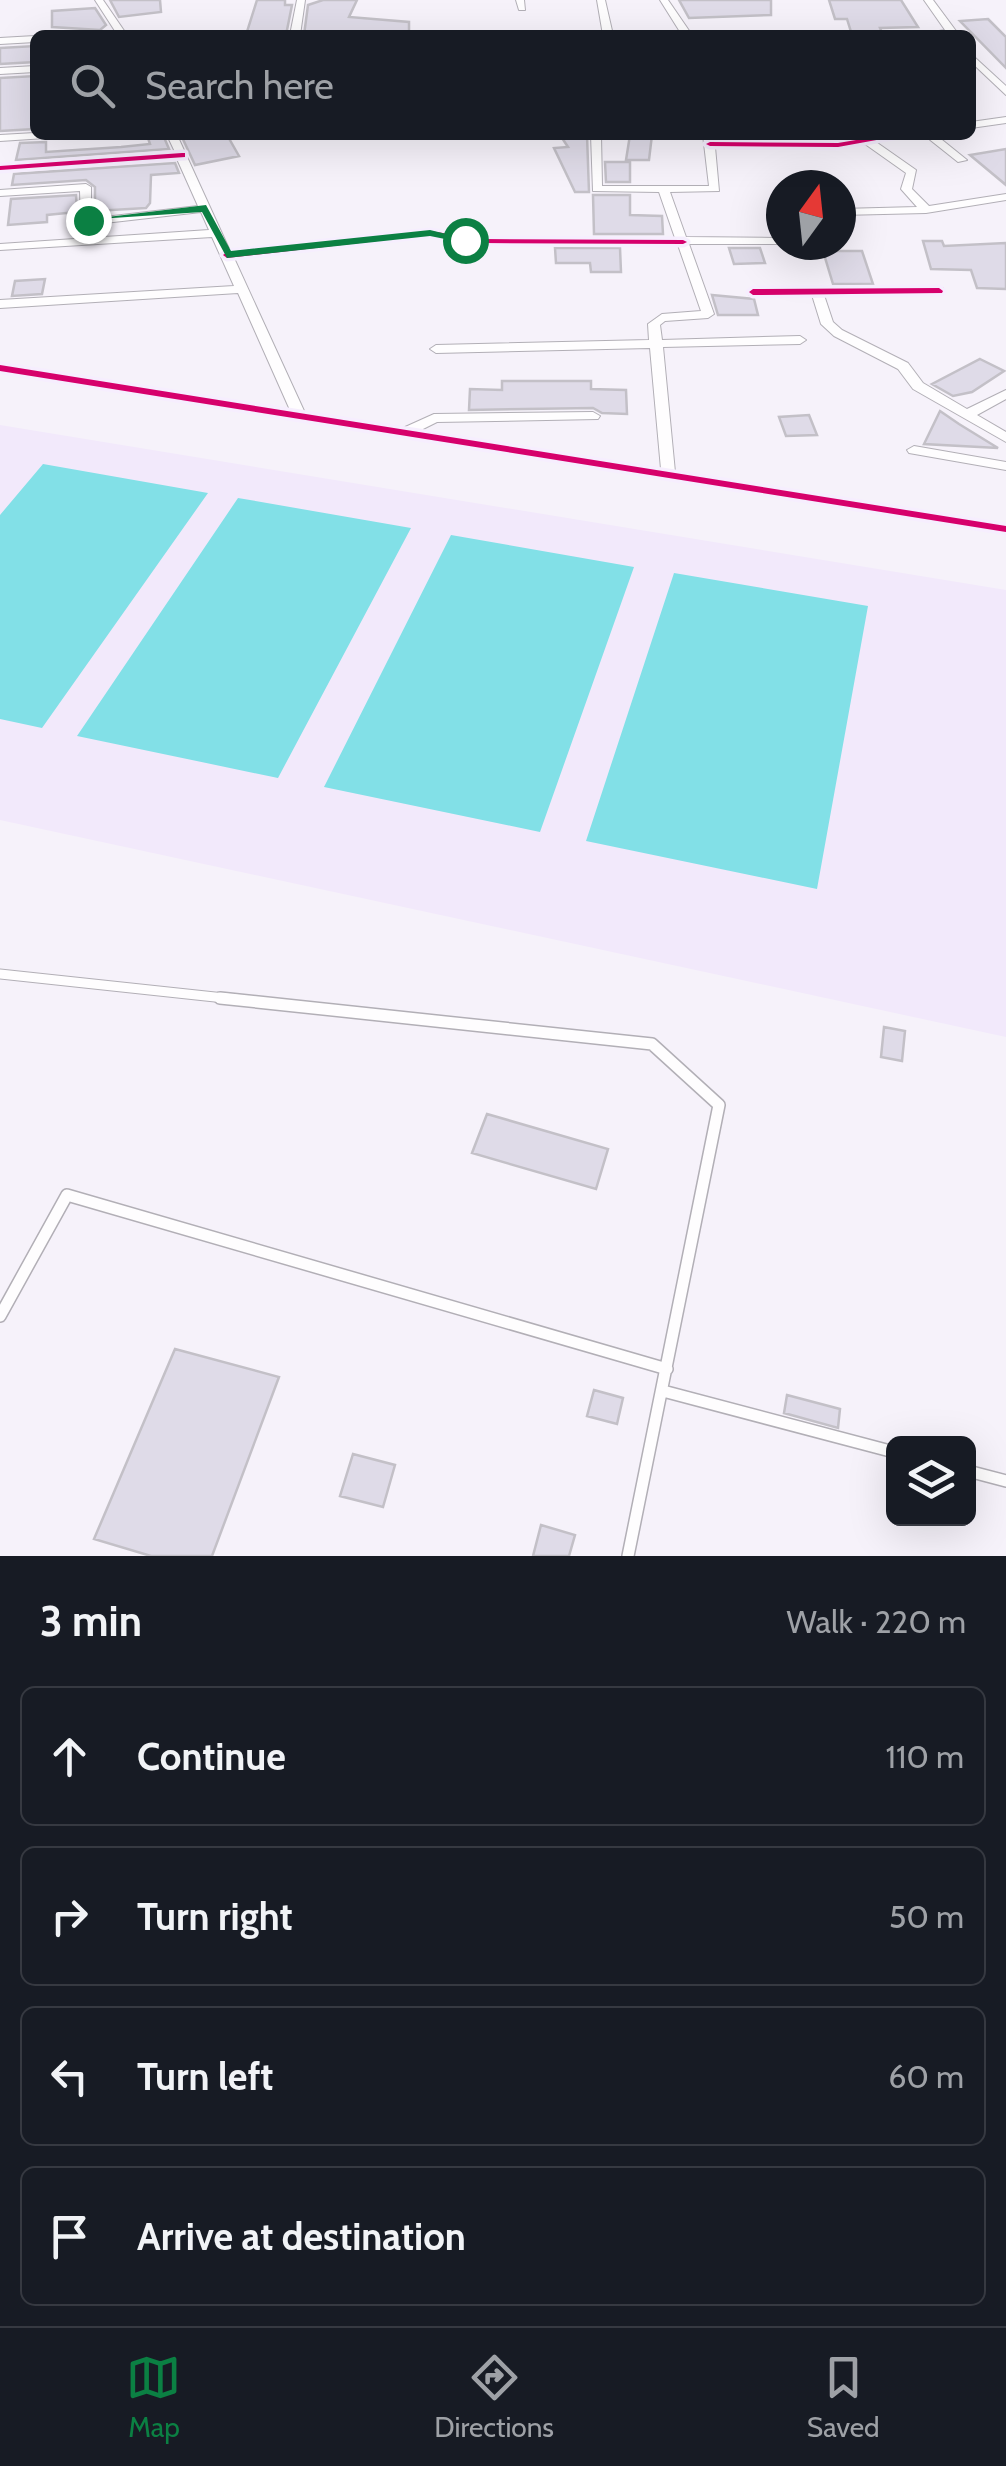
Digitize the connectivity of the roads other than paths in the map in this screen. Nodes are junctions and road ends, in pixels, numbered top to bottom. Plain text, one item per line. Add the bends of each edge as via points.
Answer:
1 (99, 0) edge
2 (300, 0) edge
3 (601, 0) edge
4 (664, 0) edge
5 (928, 0) edge
6 (118, 30) edge
7 (296, 30) edge
8 (607, 30) edge
9 (684, 30) edge
10 (951, 30) edge
11 (30, 39) edge
12 (0, 41) edge
13 (976, 62) edge
14 (30, 69) edge
15 (0, 71) edge
16 (1006, 92) edge
17 (1006, 120) edge
18 (976, 124) edge
19 (30, 136) edge
20 (0, 138) edge
21 (175, 140) edge
22 (596, 140) edge
23 (709, 140) edge
24 (868, 140) joint
25 (936, 140) edge
26 (182, 154) junction
27 (962, 160) dead end
28 (0, 168) edge
29 (664, 192) junction
30 (0, 193) edge
31 (1006, 197) edge
32 (206, 208) junction
33 (926, 210) junction
34 (856, 212) edge
35 (217, 233) junction
36 (766, 240) edge
37 (682, 241) junction
38 (0, 248) edge
39 (227, 255) junction
40 (242, 289) junction
41 (752, 292) dead end
42 (817, 292) junction
43 (939, 292) dead end
44 (0, 304) edge
45 (800, 340) dead end
46 (656, 346) junction
47 (436, 349) dead end
48 (0, 368) edge
49 (1006, 394) edge
50 (968, 414) junction
51 (299, 415) junction
52 (592, 416) dead end
53 (407, 432) junction
54 (1006, 438) edge
55 (914, 450) dead end
56 (1006, 466) edge
57 (668, 474) junction
58 (1006, 529) edge
59 (0, 974) edge
60 (0, 1316) edge
61 (667, 1369) junction
62 (662, 1391) junction
63 (886, 1450) edge
64 (976, 1473) edge
65 (1006, 1481) edge
66 (628, 1556) edge

1 - 6 street
2 - 7 street
3 - 8 street
4 - 9 street
5 - 10 street
11 - 12 street
13 - 16 street
14 - 15 street
17 - 18 street
19 - 20 street
21 - 26 street
22 - 29 street via 598,189
23 - 24 street
23 - 29 street via 715,190
24 - 33 street via 912,172 906,189
25 - 27 street
26 - 28 street
26 - 32 street
29 - 37 street
30 - 32 street via 86,187 88,220
31 - 33 street
32 - 35 street
33 - 34 street
35 - 38 street
35 - 39 street
36 - 37 street
37 - 39 street via 482,241 430,233
37 - 46 street via 708,314 656,320
39 - 40 street
40 - 44 street
40 - 51 street
41 - 42 street
42 - 43 street
42 - 50 street via 827,324 903,366 918,386
45 - 46 street
46 - 47 street
46 - 57 street
48 - 51 street
49 - 50 street
50 - 54 street
51 - 53 street
52 - 53 street via 434,418
53 - 57 street
55 - 56 street
57 - 58 street
59 - 61 lane via 652,1044 718,1105
60 - 61 lane via 67,1195
61 - 62 lane
62 - 63 lane
62 - 66 lane
64 - 65 lane

